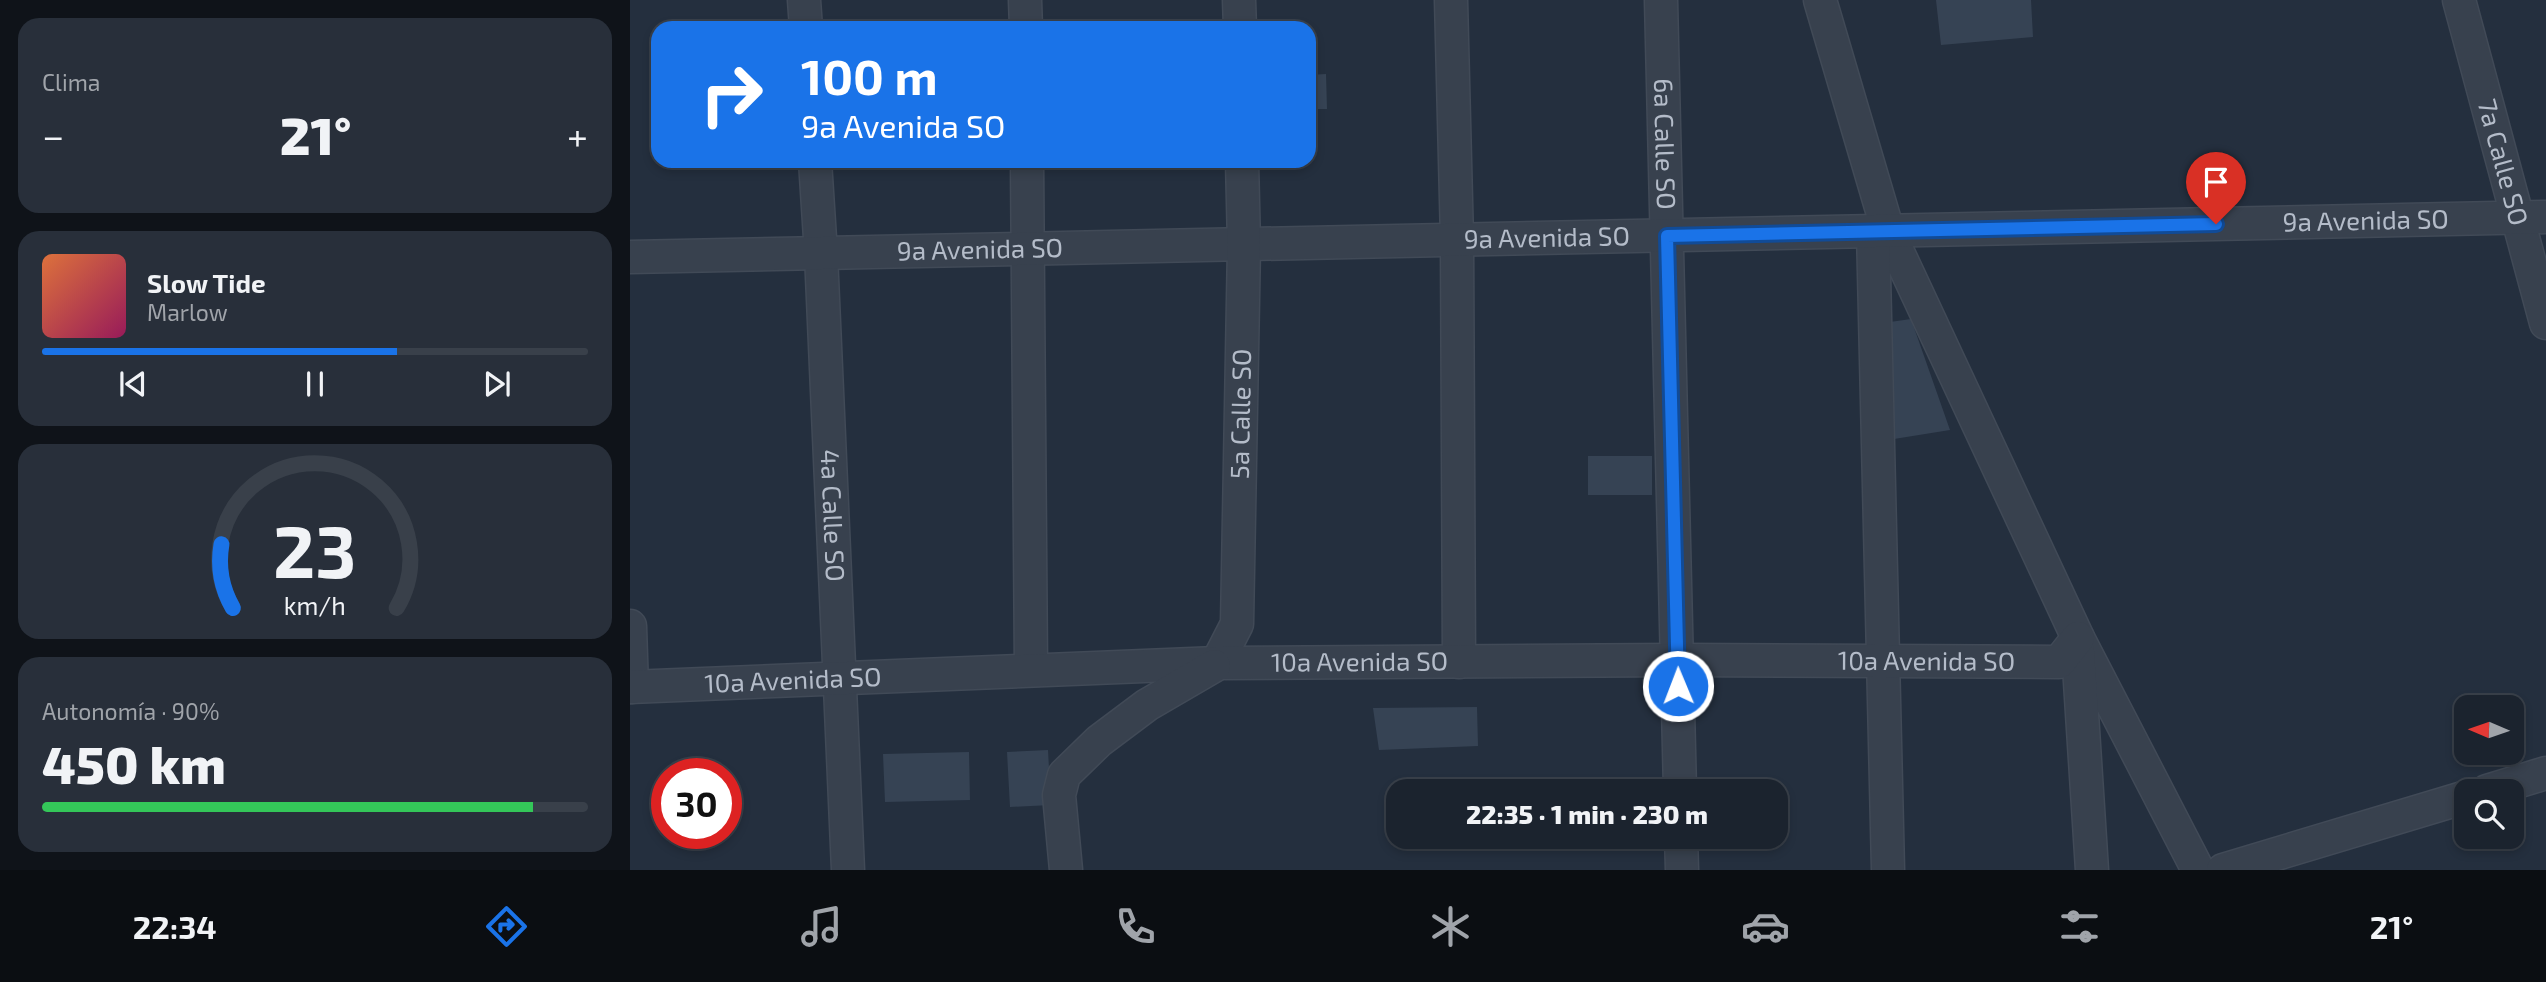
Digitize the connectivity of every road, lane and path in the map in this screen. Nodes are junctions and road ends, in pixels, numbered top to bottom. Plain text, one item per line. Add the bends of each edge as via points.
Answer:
1 (804, 0) edge
2 (1025, 0) edge
3 (1239, 0) edge
4 (1451, 0) edge
5 (1661, 0) edge
6 (1820, 0) edge
7 (2459, 0) edge
8 (806, 21) edge
9 (1026, 21) edge
10 (1240, 21) edge
11 (815, 168) edge
12 (1027, 168) edge
13 (1242, 168) edge
14 (2531, 217) edge
15 (1880, 231) junction
16 (1667, 236) junction
17 (1457, 240) junction
18 (1244, 245) junction
19 (1027, 250) junction
20 (821, 254) junction
21 (630, 257) edge
22 (2546, 323) edge
23 (630, 626) edge
24 (2078, 638) junction
25 (1677, 660) junction
26 (1883, 661) junction
27 (1459, 662) junction
28 (1217, 663) junction
29 (1031, 670) junction
30 (840, 677) junction
31 (631, 687) edge
32 (2546, 773) edge
33 (1680, 779) edge
34 (2524, 780) edge
35 (2454, 801) edge
36 (1681, 849) edge
37 (848, 870) edge
38 (1066, 870) edge
39 (1682, 870) edge
40 (1888, 870) edge
41 (2092, 870) edge
42 (2197, 870) edge
43 (2223, 870) edge

1 - 8 street
2 - 9 street
3 - 10 street
4 - 17 street
5 - 16 street, 6a Calle SO
6 - 15 street
7 - 14 street, 7a Calle SO
11 - 20 street, 4a Calle SO
12 - 19 street
13 - 18 street, 5a Calle SO
14 - 15 street, 9a Avenida SO
14 - 22 street, 7a Calle SO
15 - 16 street, 9a Avenida SO
15 - 24 street
15 - 26 street
16 - 17 street, 9a Avenida SO
16 - 25 street, 6a Calle SO
17 - 18 street, 9a Avenida SO
17 - 27 street
18 - 19 street, 9a Avenida SO
18 - 28 street, 5a Calle SO via 1237,624
19 - 20 street, 9a Avenida SO
19 - 29 street
20 - 21 street, 9a Avenida SO
20 - 30 street, 4a Calle SO
23 - 31 street
24 - 26 street, 10a Avenida SO via 2059,662
24 - 41 street
24 - 42 street
25 - 26 street, 10a Avenida SO
25 - 27 street, 10a Avenida SO
25 - 33 street, 6a Calle SO
26 - 40 street
27 - 28 street, 10a Avenida SO
28 - 29 street, 10a Avenida SO
28 - 38 street via 1147,705 1064,775 1059,795
29 - 30 street, 10a Avenida SO
30 - 31 street, 10a Avenida SO
30 - 37 street, 4a Calle SO
32 - 34 street
35 - 43 street
36 - 39 street

